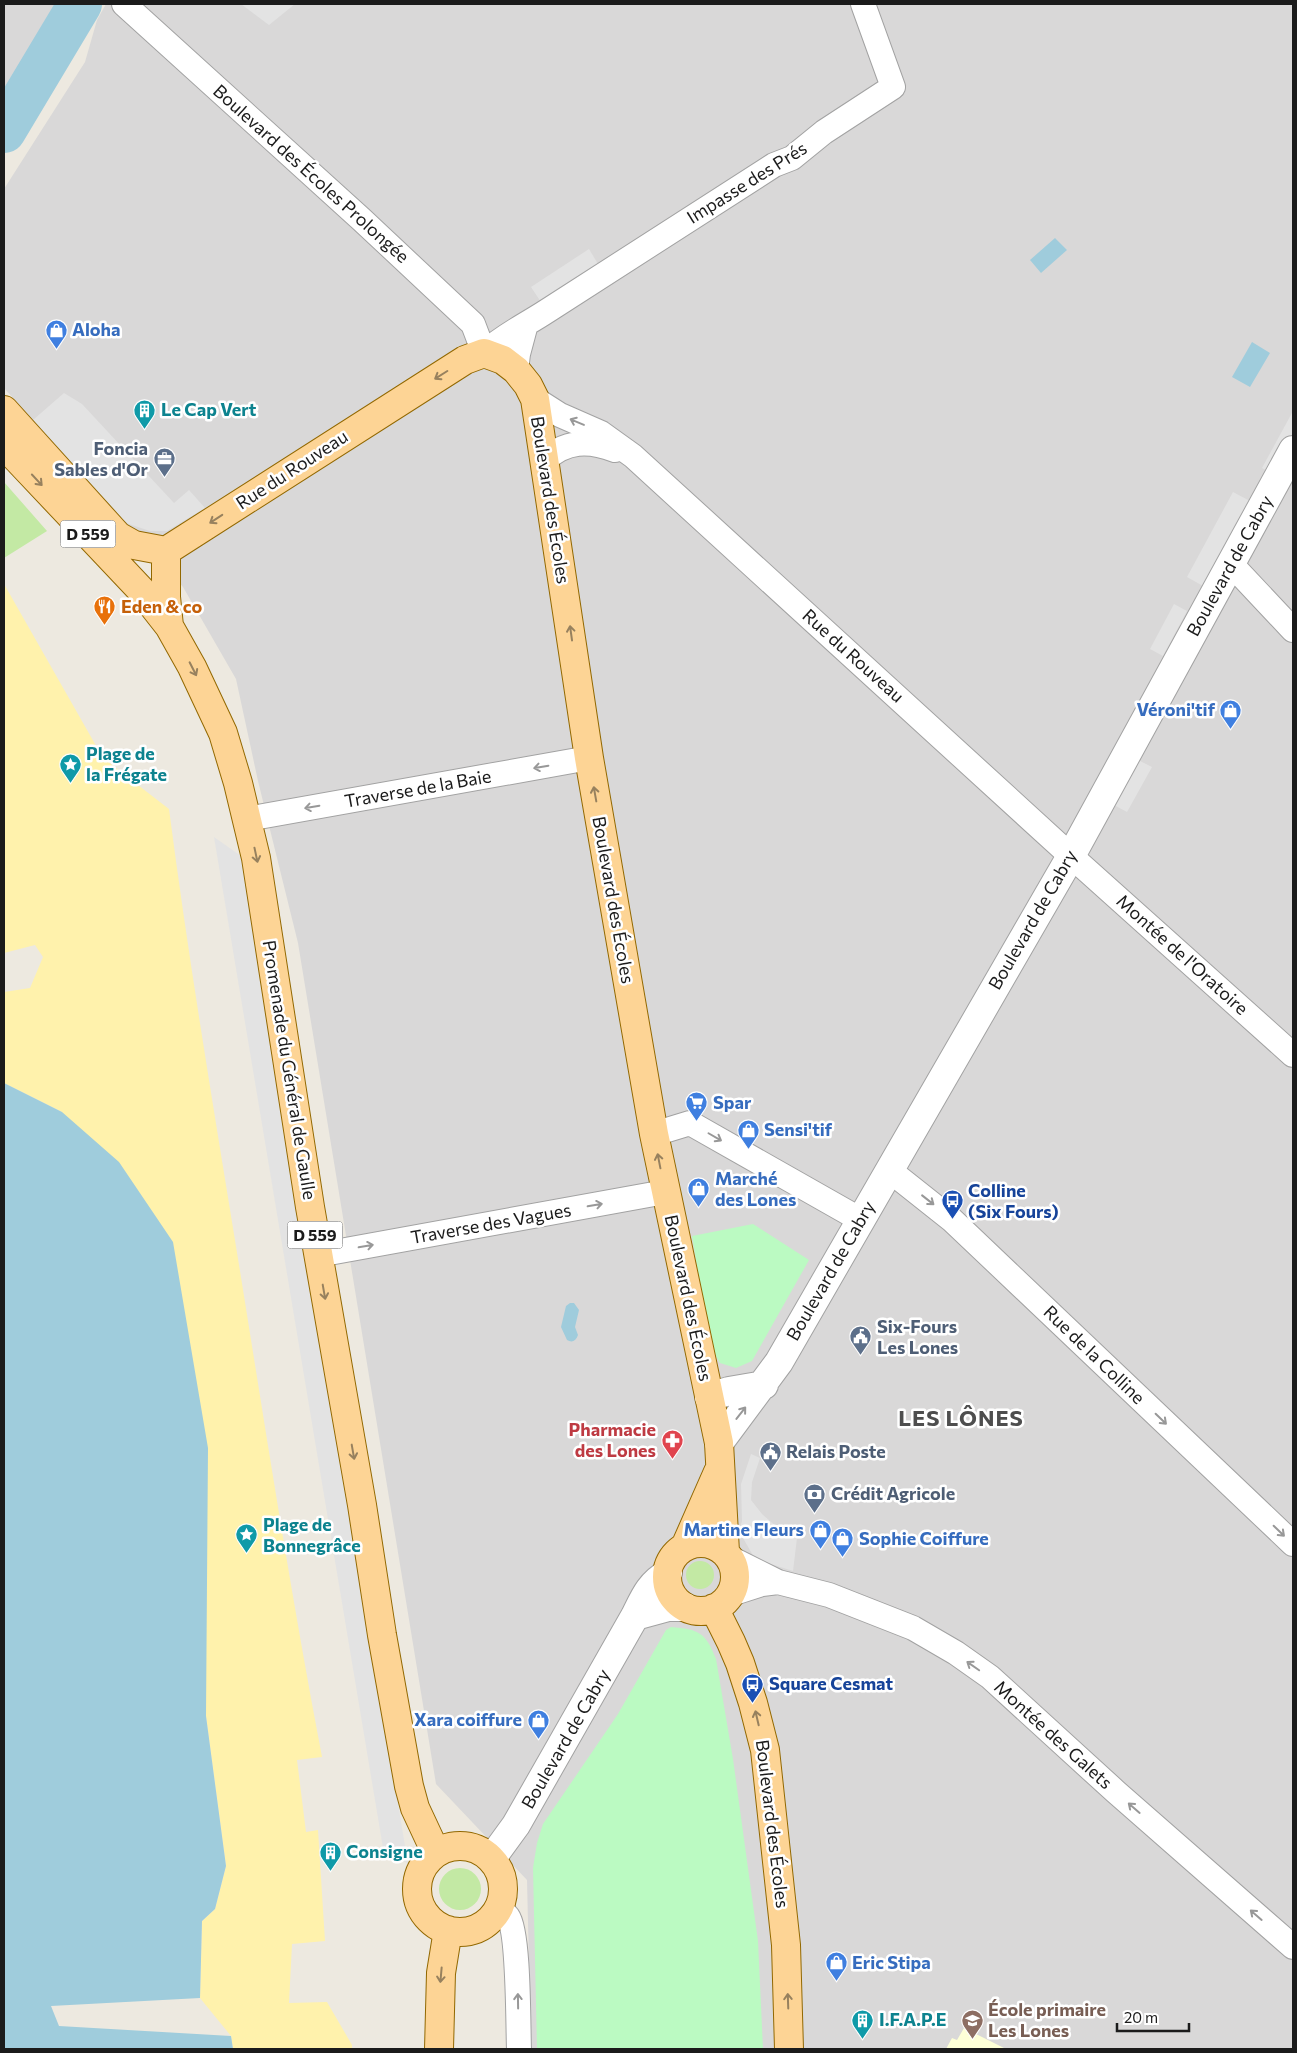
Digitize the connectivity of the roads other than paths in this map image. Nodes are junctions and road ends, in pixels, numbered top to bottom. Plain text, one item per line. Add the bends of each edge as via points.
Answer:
1 (124, 4) edge
2 (863, 4) edge
3 (526, 324) junction
4 (484, 353) junction
5 (516, 370) junction
6 (535, 399) junction
7 (4, 410) edge
8 (4, 445) edge
9 (1293, 450) edge
10 (633, 456) junction
11 (545, 460) junction
12 (166, 551) junction
13 (1231, 564) junction
14 (169, 626) junction
15 (1293, 630) edge
16 (589, 758) junction
17 (247, 819) junction
18 (1071, 856) junction
19 (1293, 1055) edge
20 (654, 1134) junction
21 (889, 1170) junction
22 (665, 1192) junction
23 (861, 1220) junction
24 (318, 1255) junction
25 (764, 1385) junction
26 (709, 1397) junction
27 (719, 1456) junction
28 (1293, 1544) edge
29 (686, 1547) junction
30 (727, 1555) junction
31 (668, 1573) junction
32 (778, 1582) junction
33 (722, 1601) junction
34 (685, 1607) junction
35 (635, 1616) junction
36 (436, 1853) junction
37 (492, 1858) junction
38 (499, 1910) junction
39 (448, 1930) junction
40 (1293, 1947) edge
41 (439, 2049) edge
42 (519, 2049) edge
43 (789, 2049) edge

1 - 4 street, Boulevard des Écoles Prolongée via 473,324
2 - 3 street, Impasse des Prés via 893,87 824,132 792,158 774,165
3 - 4 street, Impasse des Prés
3 - 5 street
4 - 5 main road, Boulevard des Écoles via 503,360
4 -> 12 main road, Rue du Rouveau via 465,360
5 - 6 main road, Boulevard des Écoles
10 -> 6 street, Rue du Rouveau via 601,433 560,415
6 - 11 main road, Boulevard des Écoles
7 - 12 main road via 118,536 134,545
8 -> 14 main road, Promenade du Général de Gaulle / D 559 via 140,589
9 - 13 street, Boulevard de Cabry
10 - 11 street, Rue du Rouveau via 578,442 556,449
10 - 18 street, Rue du Rouveau
16 -> 11 main road, Boulevard des Écoles
12 - 14 main road
13 - 15 street
13 - 18 street, Boulevard de Cabry
14 -> 17 main road, Promenade du Général de Gaulle / D 559 via 223,733
16 -> 17 street, Traverse de la Baie
20 -> 16 main road, Boulevard des Écoles
17 -> 24 main road, Promenade du Général de Gaulle / D 559 via 256,858
18 - 19 street, Montée de l'Oratoire
18 - 21 street, Boulevard de Cabry
22 -> 20 main road, Boulevard des Écoles
20 -> 23 street via 690,1123
21 - 23 street, Boulevard de Cabry
21 -> 28 street, Rue de la Colline via 952,1220
24 -> 22 street, Traverse des Vagues
22 - 26 main road, Boulevard des Écoles
23 - 25 street, Boulevard de Cabry
24 -> 36 main road, Promenade du Général de Gaulle / D 559 via 409,1786 415,1808
25 - 26 street
27 -> 25 street, Boulevard de Cabry
26 - 27 main road, Boulevard des Écoles
27 - 29 main road
27 - 30 main road, Boulevard des Écoles
29 - 30 main road via 706,1543
29 - 31 main road via 677,1553
30 - 32 street, Montée des Galets
30 - 33 main road via 735,1576
31 - 34 main road via 672,1592
31 - 35 street, Boulevard de Cabry via 656,1580
32 - 33 street, Montée des Galets via 762,1584
40 -> 32 street, Montée des Galets via 990,1677 913,1628 829,1595
33 - 34 main road via 694,1610
43 -> 33 main road, Boulevard des Écoles via 785,1931 764,1750
34 - 35 street via 668,1607
35 - 37 street, Boulevard de Cabry via 516,1825
36 - 37 main road via 458,1845 482,1851
36 - 39 main road via 420,1874 418,1900 425,1914
37 - 38 main road via 503,1883
38 - 39 main road via 487,1923 472,1931
42 -> 38 street via 517,1967 512,1929 509,1917
39 -> 41 main road via 440,1973

